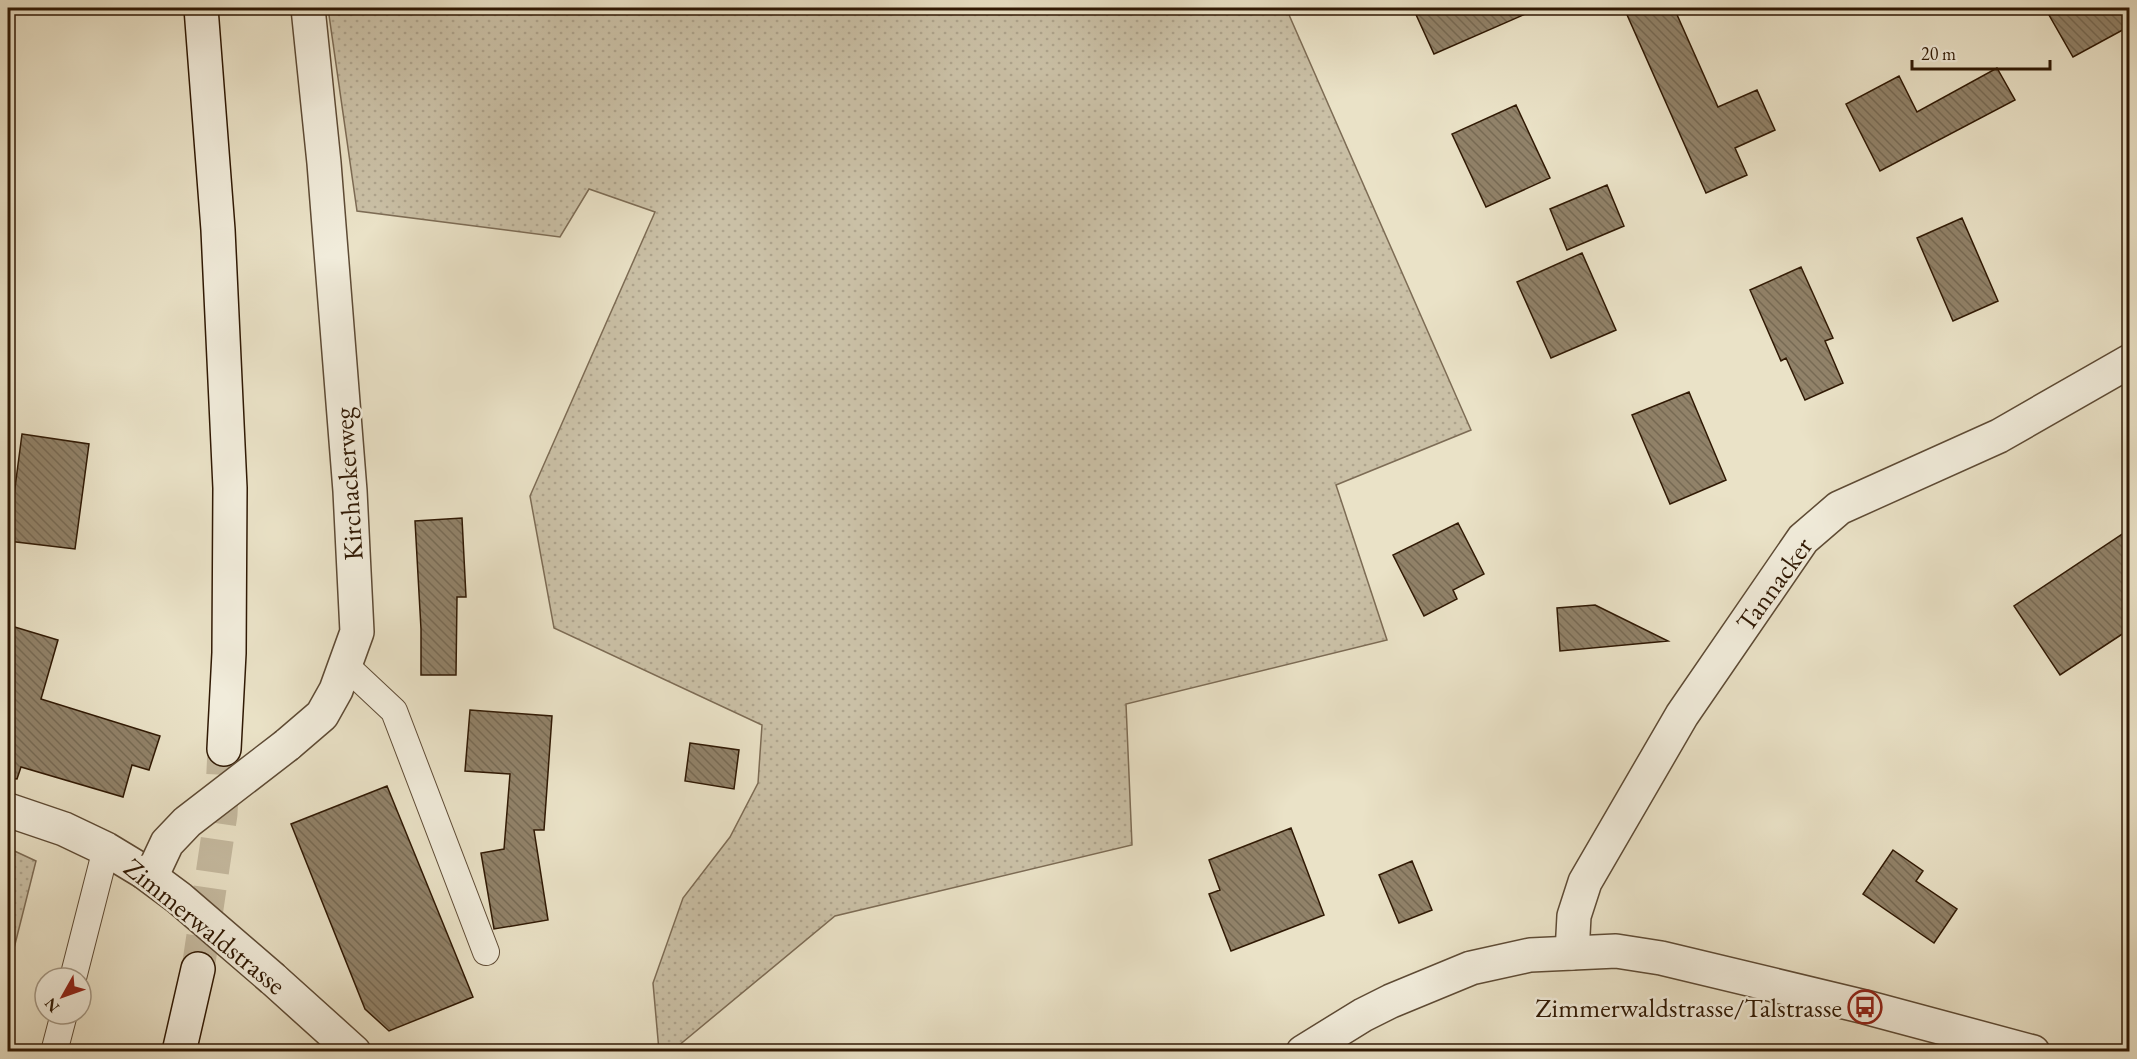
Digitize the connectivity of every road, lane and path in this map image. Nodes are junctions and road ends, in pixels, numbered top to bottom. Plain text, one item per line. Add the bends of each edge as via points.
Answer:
1 (201, 8) edge
2 (308, 8) edge
3 (2130, 361) edge
4 (346, 666) junction
5 (224, 749) tunnel mouth
6 (8, 810) edge
7 (106, 849) junction
8 (147, 874) junction
9 (486, 952) dead end
10 (1572, 953) junction
11 (76, 966) edge
12 (198, 969) tunnel mouth
13 (61, 1026) edge
14 (1966, 1043) edge
15 (54, 1052) edge
16 (179, 1052) edge
17 (354, 1052) edge
18 (1303, 1052) edge
19 (2033, 1052) edge

1 - 5 street via 218,230 230,488
2 - 4 street, Kirchackerweg via 350,491 357,632
3 - 10 street, Tannacker via 1999,436 1839,508 1803,539 1682,715 1585,882 1574,916
4 - 8 street, Kirchackerweg, bridge via 322,715 187,822 167,843
4 - 9 lane via 394,711
6 - 7 street, Zimmerwaldstrasse via 64,829
7 - 8 street, Zimmerwaldstrasse
7 - 11 lane
8 - 17 street, Zimmerwaldstrasse, bridge
10 - 14 street via 1616,951 1661,958 1865,1007
10 - 18 street via 1530,955 1471,968 1391,1000
12 - 16 street
13 - 15 lane
14 - 19 street

